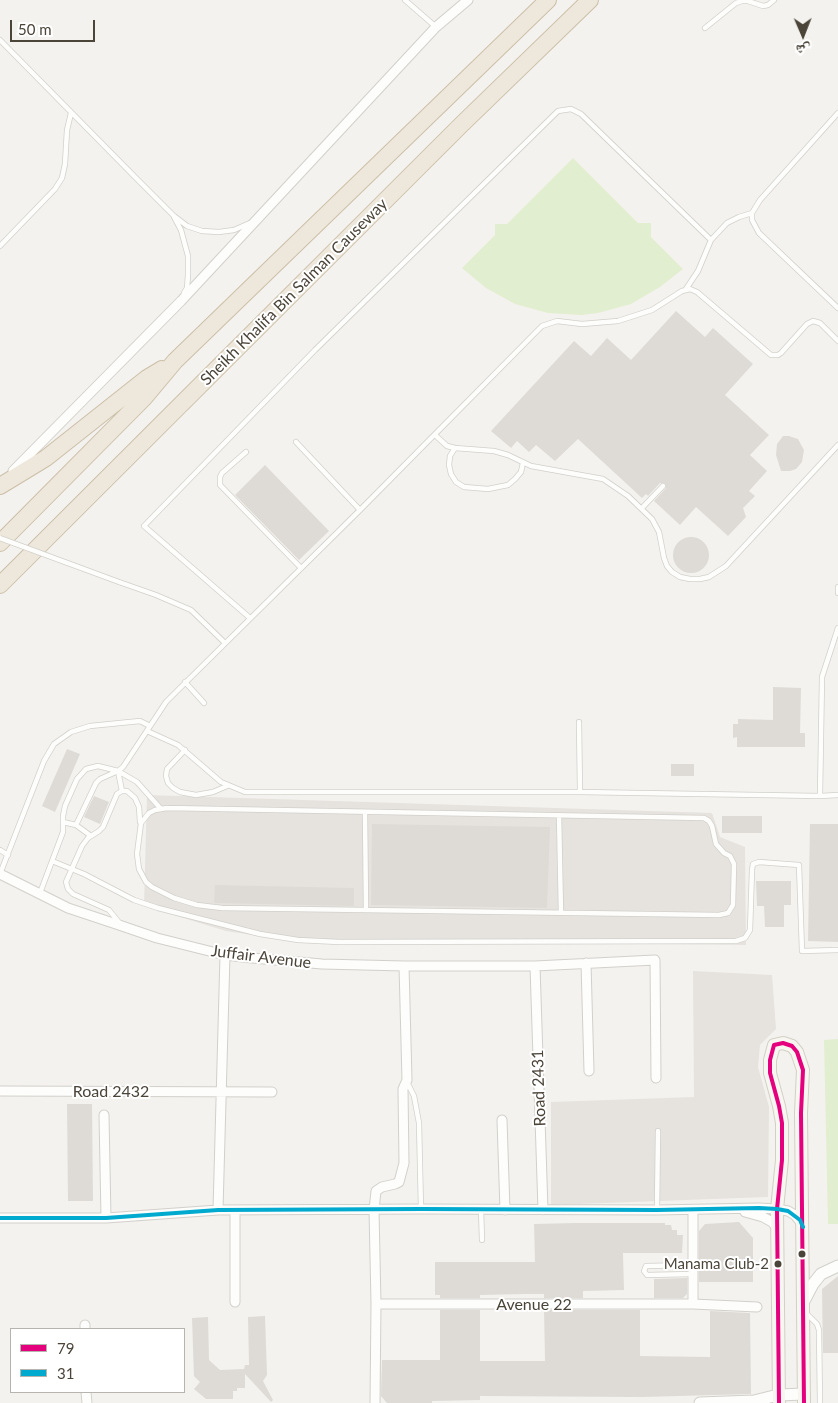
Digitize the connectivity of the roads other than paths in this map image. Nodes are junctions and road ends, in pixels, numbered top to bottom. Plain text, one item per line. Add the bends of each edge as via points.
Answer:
1 (405, 0) edge
2 (468, 0) edge
3 (548, 0) edge
4 (590, 0) edge
5 (774, 0) edge
6 (436, 28) junction
7 (705, 28) dead end
8 (0, 40) edge
9 (71, 113) junction
10 (838, 113) edge
11 (752, 213) junction
12 (174, 216) junction
13 (256, 221) junction
14 (711, 240) junction
15 (0, 246) edge
16 (686, 289) junction
17 (181, 301) junction
18 (838, 308) edge
19 (838, 341) edge
20 (175, 361) junction
21 (435, 436) junction
22 (296, 442) dead end
23 (838, 445) edge
24 (454, 448) junction
25 (246, 452) dead end
26 (523, 463) junction
27 (0, 485) edge
28 (663, 486) dead end
29 (642, 508) junction
30 (360, 510) junction
31 (0, 538) edge
32 (0, 543) edge
33 (301, 568) junction
34 (0, 585) edge
35 (838, 587) edge
36 (838, 593) edge
37 (250, 618) junction
38 (838, 628) edge
39 (225, 643) junction
40 (185, 682) junction
41 (204, 703) dead end
42 (579, 722) dead end
43 (148, 729) junction
44 (185, 750) junction
45 (118, 771) junction
46 (227, 786) junction
47 (122, 791) junction
48 (580, 792) junction
49 (838, 795) edge
50 (820, 796) junction
51 (161, 808) junction
52 (365, 812) junction
53 (559, 815) junction
54 (63, 822) junction
55 (140, 823) junction
56 (76, 825) junction
57 (91, 836) junction
58 (0, 850) edge
59 (8, 855) junction
60 (52, 861) junction
61 (72, 869) junction
62 (0, 874) edge
63 (39, 894) junction
64 (366, 910) junction
65 (561, 913) junction
66 (122, 926) junction
67 (838, 950) edge
68 (225, 955) junction
69 (586, 963) junction
70 (404, 966) junction
71 (535, 966) junction
72 (589, 1071) dead end
73 (656, 1078) dead end
74 (407, 1080) junction
75 (0, 1091) edge
76 (221, 1092) junction
77 (272, 1092) dead end
78 (104, 1115) dead end
79 (502, 1120) dead end
80 (658, 1131) dead end
81 (421, 1209) junction
82 (481, 1209) junction
83 (777, 1209) junction
84 (218, 1210) junction
85 (235, 1210) junction
86 (374, 1210) junction
87 (505, 1210) junction
88 (543, 1210) junction
89 (658, 1210) junction
90 (693, 1210) junction
91 (737, 1210) junction
92 (0, 1218) edge
93 (106, 1218) junction
94 (803, 1226) junction
95 (778, 1229) junction
96 (482, 1240) dead end
97 (838, 1266) edge
98 (693, 1270) junction
99 (235, 1302) dead end
100 (376, 1304) junction
101 (693, 1304) junction
102 (757, 1307) dead end
103 (803, 1307) junction
104 (804, 1373) junction
105 (819, 1374) junction
106 (779, 1399) edge
107 (804, 1399) edge
108 (756, 1402) edge
109 (375, 1403) edge
110 (700, 1403) edge
111 (820, 1403) edge

1 - 6 lane
2 - 6 street
3 - 20 highway, Sheikh Khalifa Bin Salman Causeway
4 - 34 highway, Sheikh Khalifa Bin Salman Causeway
5 - 7 lane via 763,6 742,0
6 - 13 street
8 - 9 lane
9 - 12 lane
9 - 15 lane via 62,178 55,190
10 - 11 lane
11 - 14 lane via 727,223
11 - 18 lane via 754,227 759,233
12 - 13 lane via 187,226 202,231 234,230
12 - 17 lane via 188,256 187,288
13 - 17 street
14 - 16 lane via 698,271
14 - 37 lane via 582,114 571,109 558,110 315,350 144,526
16 - 19 lane via 694,290 770,355 781,353 813,321
16 - 21 lane via 652,310 618,321 547,323
17 - 27 street
20 - 27 highway via 147,378 46,458
20 - 32 highway, Sheikh Khalifa Bin Salman Causeway via 144,398
21 - 24 lane
21 - 30 lane
22 - 30 lane
23 - 29 lane via 726,566 709,577 690,579 672,572 664,558 660,532
24 - 26 lane via 494,451
24 - 26 lane via 450,456 451,474 464,486 488,489 508,485 520,472
25 - 33 lane via 222,473 220,485
26 - 29 lane via 603,479
28 - 29 lane
30 - 33 lane
31 - 39 lane, bridge via 191,610
33 - 37 lane
35 - 36 lane
37 - 39 lane
38 - 50 lane via 822,677
39 - 40 lane
40 - 41 lane
40 - 43 lane via 166,702
42 - 48 lane
43 - 44 lane
43 - 45 lane
43 - 59 lane via 140,721 90,726 71,732 54,744 44,761
44 - 46 lane
44 - 46 lane via 167,769 168,783 173,788 196,795
45 - 47 lane
45 - 51 lane via 136,782
45 - 54 lane via 92,766 80,774 65,806
45 - 56 lane via 96,783
46 - 48 lane via 254,793
47 - 55 lane via 136,798
47 - 57 lane, Juffair Avenue via 117,794 103,827
48 - 50 lane
49 - 50 lane
51 - 52 lane
51 - 55 lane via 149,813
52 - 53 lane
52 - 64 lane
53 - 65 lane
53 - 65 lane via 704,818 712,826 716,844 732,860 734,869 733,905 724,915
54 - 56 lane
54 - 60 lane via 62,837
55 - 64 lane via 138,854 142,876 152,887 174,898 222,908
56 - 57 lane
57 - 61 lane, Juffair Avenue via 82,846
58 - 59 lane
59 - 62 lane
60 - 61 lane
60 - 63 lane
61 - 66 lane, Juffair Avenue via 66,882 68,889 109,910
61 - 67 lane via 146,905 288,939 339,942 726,941 741,940 750,930 754,864 799,865 802,951
62 - 63 street, Juffair Avenue
63 - 66 street, Juffair Avenue via 68,908
64 - 65 lane
66 - 68 street, Juffair Avenue
68 - 70 street, Juffair Avenue via 298,963
68 - 76 street
69 - 71 street, Juffair Avenue
69 - 72 street
69 - 73 street, Juffair Avenue via 655,960
70 - 71 street, Juffair Avenue
70 - 74 street
71 - 88 street, Road 2431
74 - 81 lane via 419,1123
74 - 86 street via 403,1089 404,1163 401,1178 395,1184 376,1191
75 - 76 street, Road 2432
76 - 77 street, Road 2432
76 - 84 street
78 - 93 street
79 - 87 street
80 - 89 lane
81 - 82 street
81 - 86 street
82 - 87 street
82 - 96 lane
83 - 91 street
83 - 94 street via 795,1215
83 - 94 main road via 782,1123 770,1060 774,1045 783,1043 797,1052 803,1070
83 - 95 main road
84 - 85 street
84 - 93 street
85 - 86 street
85 - 99 street
86 - 100 street
87 - 88 street
88 - 89 street
89 - 90 street
90 - 91 street
90 - 98 street
91 - 95 street via 763,1217
92 - 93 street
94 - 103 main road
95 - 106 main road
97 - 103 street via 821,1274
98 - 98 lane via 646,1266 644,1271 647,1275
98 - 101 street
100 - 101 street, Avenue 22
100 - 109 street
101 - 102 street, Avenue 22
103 - 104 main road
103 - 105 lane via 819,1330
104 - 105 lane
104 - 107 main road
105 - 111 lane
106 - 107 street
106 - 108 street
108 - 110 street

